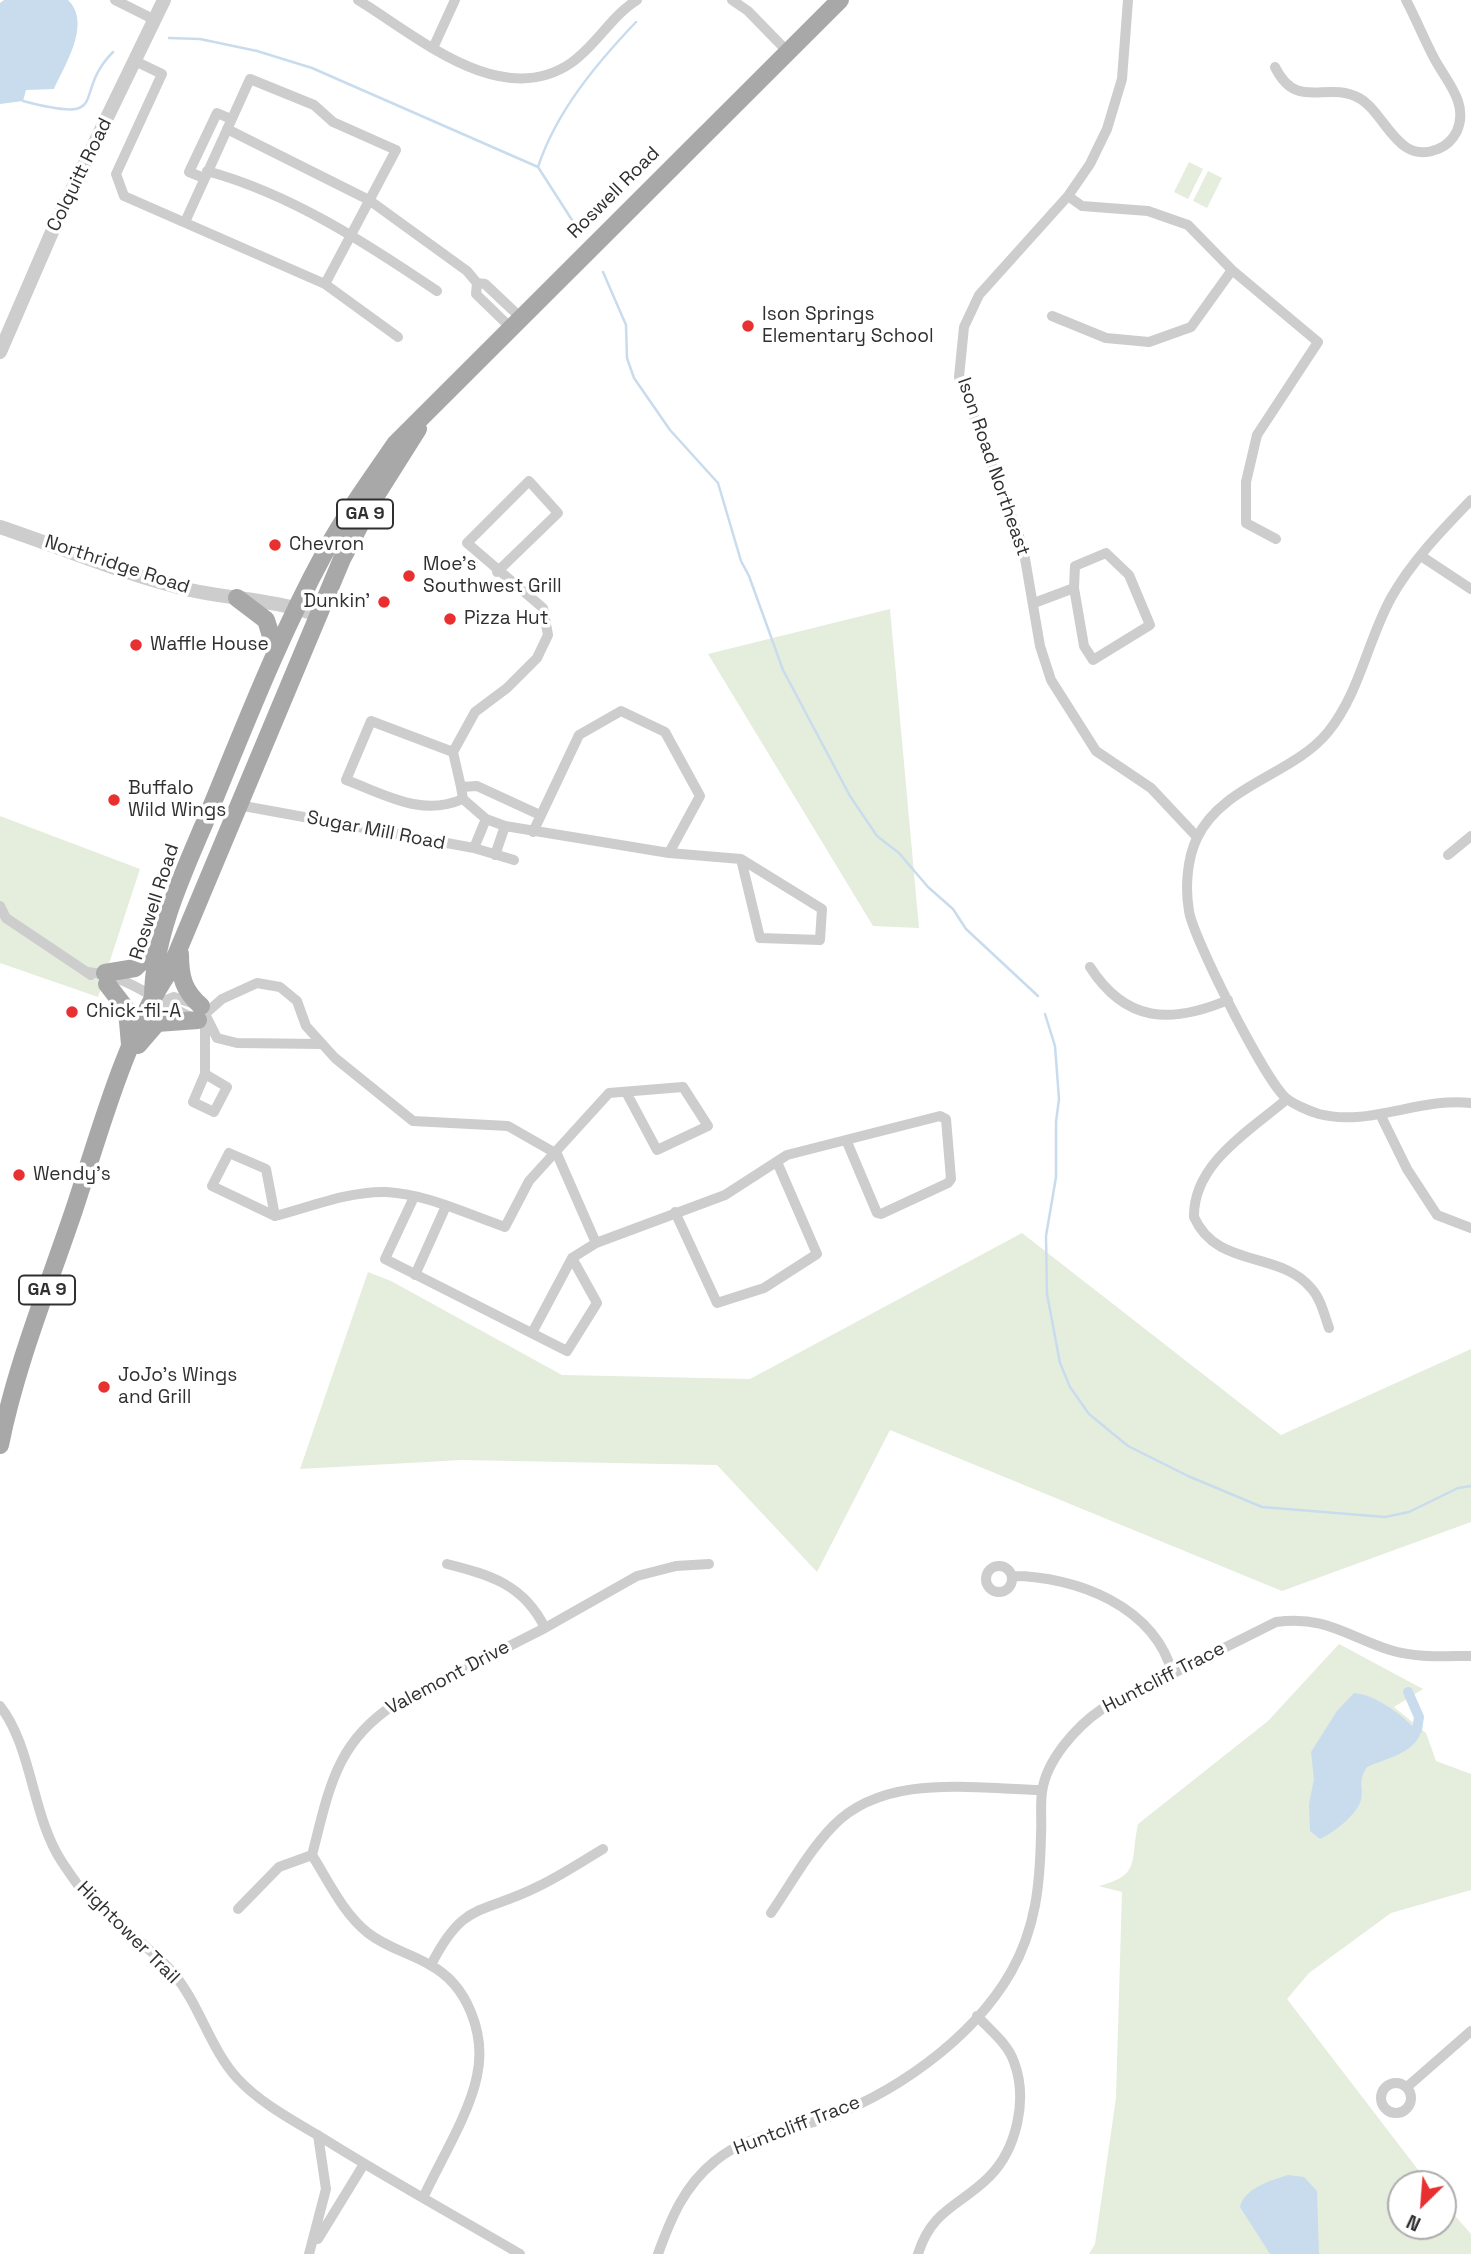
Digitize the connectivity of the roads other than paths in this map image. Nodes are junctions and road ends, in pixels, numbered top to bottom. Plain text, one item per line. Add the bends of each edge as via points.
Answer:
1 (114, 0) edge
2 (164, 0) edge
3 (358, 0) edge
4 (455, 0) edge
5 (637, 0) edge
6 (732, 0) edge
7 (840, 0) edge
8 (1128, 0) edge
9 (1406, 0) edge
10 (155, 20) junction
11 (433, 48) junction
12 (786, 50) junction
13 (135, 61) junction
14 (1275, 67) dead end
15 (229, 124) junction
16 (206, 174) junction
17 (1068, 196) junction
18 (369, 200) junction
19 (185, 222) junction
20 (351, 233) junction
21 (1232, 270) junction
22 (325, 284) junction
23 (437, 291) dead end
24 (1052, 316) dead end
25 (515, 322) junction
26 (398, 337) dead end
27 (0, 352) edge
28 (423, 419) junction
29 (1471, 500) edge
30 (0, 527) edge
31 (1276, 540) dead end
32 (1421, 556) junction
33 (497, 572) junction
34 (1074, 588) junction
35 (1471, 589) edge
36 (237, 597) junction
37 (1034, 603) junction
38 (296, 607) junction
39 (317, 615) junction
40 (275, 652) junction
41 (453, 752) junction
42 (462, 793) junction
43 (238, 805) junction
44 (540, 815) junction
45 (486, 819) junction
46 (505, 826) junction
47 (533, 832) junction
48 (1471, 836) edge
49 (1197, 837) junction
50 (474, 848) junction
51 (669, 853) junction
52 (495, 855) junction
53 (1448, 855) dead end
54 (741, 859) junction
55 (514, 860) dead end
56 (0, 906) edge
57 (3, 918) edge
58 (160, 942) junction
59 (180, 946) junction
60 (1090, 967) dead end
61 (100, 976) junction
62 (151, 995) junction
63 (1228, 1000) junction
64 (201, 1014) junction
65 (322, 1044) junction
66 (129, 1055) junction
67 (205, 1074) dead end
68 (626, 1092) junction
69 (1287, 1099) junction
70 (1471, 1103) edge
71 (1380, 1114) junction
72 (847, 1142) junction
73 (557, 1154) junction
74 (777, 1162) junction
75 (414, 1197) junction
76 (446, 1206) junction
77 (675, 1212) junction
78 (275, 1216) junction
79 (1471, 1228) edge
80 (596, 1243) junction
81 (572, 1258) junction
82 (415, 1275) junction
83 (1329, 1328) dead end
84 (532, 1333) junction
85 (0, 1445) edge
86 (447, 1564) dead end
87 (709, 1564) dead end
88 (1012, 1576) dead end
89 (545, 1628) junction
90 (1471, 1656) edge
91 (1173, 1675) junction
92 (0, 1706) edge
93 (1042, 1790) junction
94 (603, 1849) dead end
95 (312, 1855) junction
96 (238, 1909) dead end
97 (771, 1913) dead end
98 (431, 1965) junction
99 (977, 2016) junction
100 (1471, 2031) edge
101 (1406, 2087) dead end
102 (318, 2135) junction
103 (364, 2164) junction
104 (423, 2198) junction
105 (309, 2254) edge
106 (520, 2254) edge
107 (658, 2254) edge
108 (918, 2254) edge

1 - 10 street
2 - 10 street, Colquitt Road
3 - 11 street
4 - 11 street
5 - 11 street via 575,61 540,78 499,78
6 - 12 street via 748,10
7 - 12 main road, Roswell Road / GA 9
8 - 17 street, Ison Road Northeast via 1118,101 1090,164
9 - 14 street via 1457,95 1457,131 1443,147 1421,152 1408,149 1361,99 1294,91 1281,81
10 - 13 street, Colquitt Road
12 - 25 main road, Roswell Road / GA 9
13 - 19 street via 162,74 120,162 118,184 124,196
13 - 27 street, Colquitt Road via 55,225
15 - 16 street
15 - 16 street via 217,113 211,124 190,172
15 - 18 street
15 - 18 street via 250,79 314,105 333,122 396,150
16 - 19 street
16 - 20 street via 233,178
17 - 21 street via 1082,206 1147,212 1188,225
17 - 37 street, Ison Road Northeast via 979,295 964,327 958,364 962,389 1023,547
18 - 20 street
18 - 25 street via 477,283 485,284
19 - 22 street
20 - 22 street
20 - 23 street
21 - 24 street via 1191,327 1149,342 1106,338
21 - 31 street via 1318,342 1256,435 1246,482 1246,523
22 - 26 street
25 - 28 main road, Roswell Road / GA 9
28 - 38 main road, Roswell Road / GA 9 via 396,443 358,498
28 - 39 main road, Roswell Road / GA 9 via 356,530
29 - 32 street
30 - 36 street, Northridge Road via 157,581
32 - 35 street
32 - 49 street via 1391,599 1356,686 1328,732 1305,754 1227,803
33 - 33 street via 467,543 530,481 558,513
33 - 41 street via 543,608 548,635 537,658 475,712
34 - 34 street via 1084,646 1093,660 1150,625 1129,575 1106,553 1075,566
34 - 37 street
36 - 38 street, Northridge Road
36 - 40 main road via 266,621
37 - 49 street, Ison Road Northeast via 1051,680 1096,751 1151,789
38 - 39 street, Northridge Road
38 - 40 main road, Roswell Road / GA 9
39 - 43 main road, Roswell Road / GA 9
40 - 58 main road, Roswell Road / GA 9
41 - 42 street
41 - 42 street via 371,721 346,780 415,806 434,808
42 - 44 street via 477,786
42 - 45 street
43 - 50 street, Sugar Mill Road
43 - 59 main road, Roswell Road / GA 9
44 - 47 street
44 - 51 street via 579,735 621,711 665,732 700,796
45 - 46 street
45 - 50 street
46 - 47 street
46 - 52 street
47 - 51 street
48 - 53 street
49 - 63 street via 1188,872 1189,911 1197,939
50 - 52 street, Sugar Mill Road
51 - 54 street
52 - 55 street, Sugar Mill Road
54 - 54 street via 760,938 820,940 822,909
56 - 57 street
57 - 61 street
58 - 61 main road via 135,968
58 - 62 main road, Roswell Road / GA 9
59 - 62 main road, Roswell Road / GA 9 via 169,972
59 - 64 main road via 186,992
60 - 63 street via 1114,997 1149,1014 1187,1015
61 - 62 street via 124,979
61 - 66 main road via 127,1010
62 - 64 street via 170,1009
62 - 66 main road, Roswell Road / GA 9
63 - 69 street
64 - 65 street via 217,1038
64 - 65 street via 257,984 280,987 297,1001 306,1026
64 - 66 main road via 157,1023
64 - 67 street
65 - 73 street via 413,1121 508,1126
66 - 85 main road, Roswell Road / GA 9 via 23,1360
68 - 68 street via 683,1087 708,1126 657,1150
68 - 73 street via 610,1093
69 - 71 street via 1318,1114
69 - 83 street via 1219,1156 1198,1193 1194,1217 1215,1246 1305,1282 1318,1298
70 - 71 street via 1423,1104
71 - 79 street via 1406,1169 1437,1215
72 - 72 street via 940,1116 946,1119 951,1178 877,1213
72 - 74 street via 787,1155
73 - 76 street via 529,1181 505,1227
73 - 80 street
74 - 77 street via 725,1195
74 - 77 street via 817,1254 764,1288 716,1303
75 - 76 street
75 - 78 street via 359,1194
75 - 82 street via 385,1258
76 - 82 street
77 - 80 street
78 - 78 street via 266,1169 229,1153 212,1186
80 - 81 street
81 - 84 street
81 - 84 street via 597,1303 568,1351
82 - 84 street
86 - 89 street via 510,1585 531,1604
87 - 89 street, Valemont Drive via 637,1576
88 - 91 street via 1062,1580 1111,1600 1152,1635
89 - 95 street, Valemont Drive via 395,1704 363,1728 344,1752 332,1779
90 - 91 street, Huntcliff Trace via 1410,1655 1327,1623 1294,1620 1258,1629
91 - 93 street, Huntcliff Trace via 1083,1722 1058,1755
92 - 102 street, Hightower Trail via 11,1722 47,1832 79,1887 174,1974 218,2053 240,2081
93 - 97 street via 921,1788 881,1796 856,1807 820,1841
93 - 99 street, Huntcliff Trace via 1040,1880 1032,1924 1011,1973
94 - 98 street via 537,1887 471,1913 449,1934
95 - 96 street via 279,1867
95 - 98 street via 357,1923 386,1945
98 - 104 street via 468,2005 480,2058 472,2093
99 - 107 street, Huntcliff Trace via 928,2060 875,2095 820,2120 746,2142 715,2160 680,2201
99 - 108 street via 1015,2062 1019,2106 1014,2134 1010,2150 989,2177 933,2222
100 - 101 street
102 - 103 street, Hightower Trail
102 - 105 street via 326,2189
103 - 104 street, Hightower Trail
103 - 105 street
104 - 106 street, Hightower Trail

